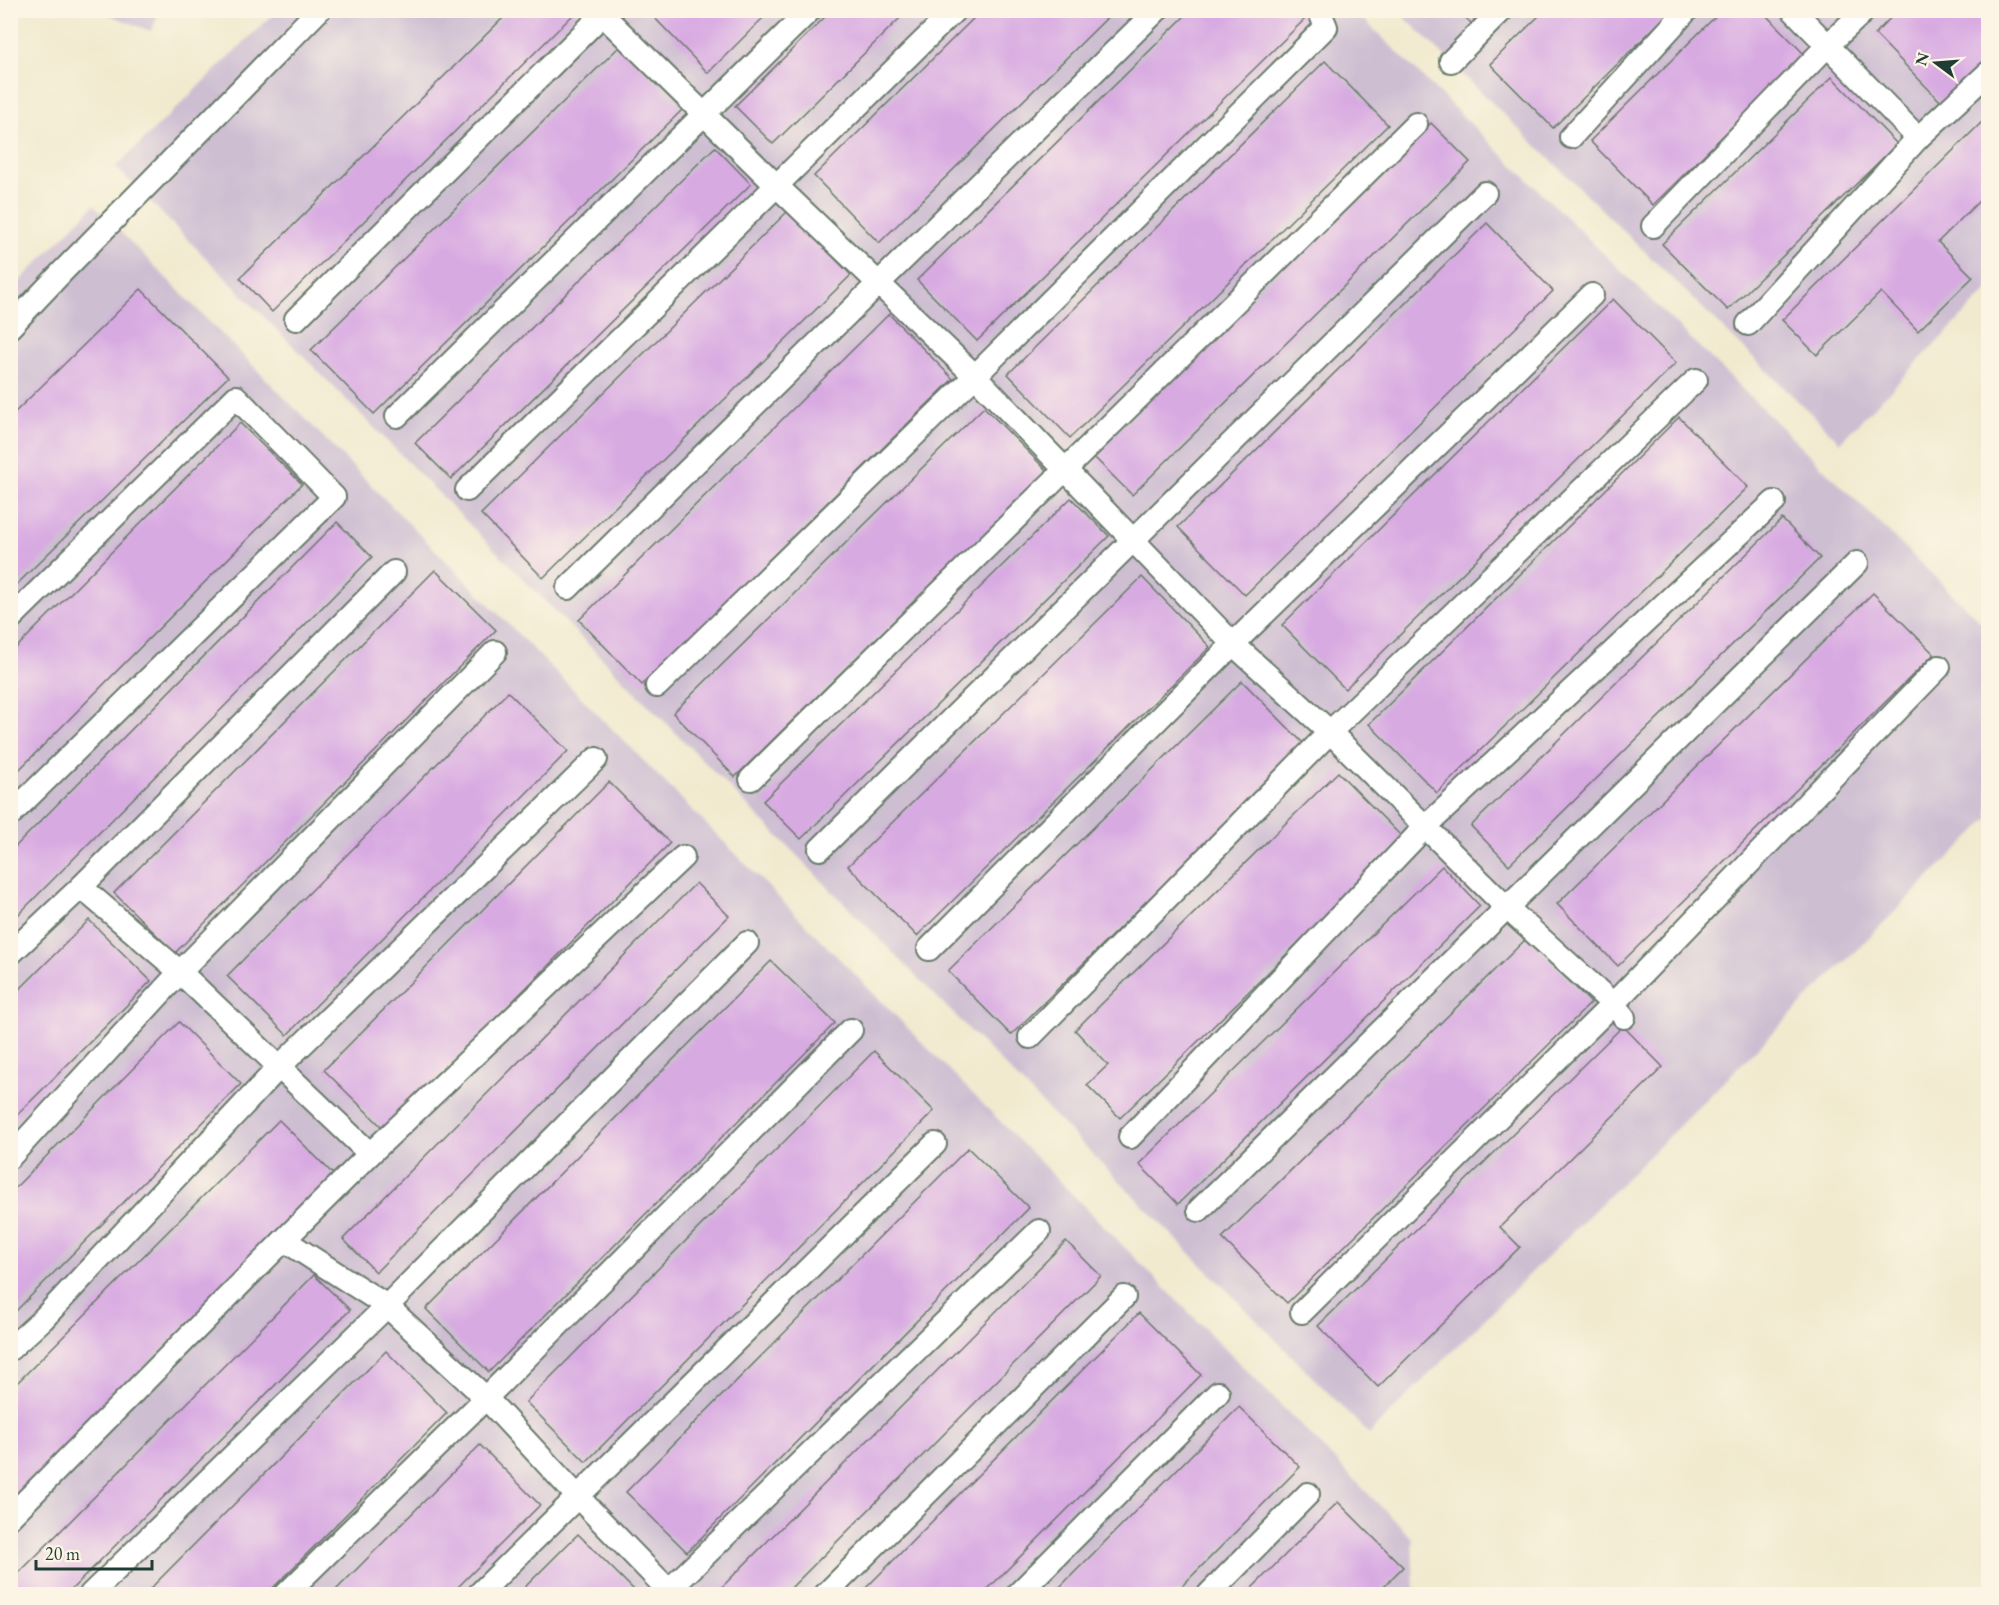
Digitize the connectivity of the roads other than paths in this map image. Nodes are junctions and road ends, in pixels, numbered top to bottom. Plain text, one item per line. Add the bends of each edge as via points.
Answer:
1 (320, 10) edge
2 (810, 10) edge
3 (955, 10) edge
4 (1157, 10) edge
5 (1319, 10) edge
6 (1502, 10) edge
7 (1687, 10) edge
8 (1793, 10) edge
9 (1865, 10) edge
10 (602, 12) edge
11 (1828, 45) junction
12 (1452, 61) dead end
13 (1989, 73) edge
14 (705, 114) junction
15 (1416, 124) dead end
16 (1571, 137) dead end
17 (1918, 138) junction
18 (777, 186) junction
19 (1485, 193) dead end
20 (1653, 226) dead end
21 (878, 283) junction
22 (1592, 296) dead end
23 (296, 319) dead end
24 (1748, 324) dead end
25 (10, 327) edge
26 (975, 376) junction
27 (1696, 380) dead end
28 (397, 416) dead end
29 (1065, 469) junction
30 (467, 490) dead end
31 (1774, 502) dead end
32 (1135, 541) junction
33 (1857, 563) dead end
34 (394, 572) dead end
35 (568, 588) dead end
36 (10, 619) edge
37 (1233, 644) junction
38 (495, 652) dead end
39 (1940, 667) dead end
40 (657, 686) dead end
41 (1330, 732) junction
42 (596, 759) dead end
43 (751, 779) dead end
44 (10, 815) edge
45 (1424, 828) junction
46 (820, 849) dead end
47 (683, 856) dead end
48 (81, 887) junction
49 (1506, 907) junction
50 (747, 943) dead end
51 (929, 949) dead end
52 (10, 954) edge
53 (180, 972) junction
54 (1618, 1010) junction
55 (851, 1030) dead end
56 (1029, 1036) dead end
57 (279, 1067) junction
58 (1130, 1137) dead end
59 (935, 1144) dead end
60 (370, 1154) junction
61 (10, 1157) edge
62 (1199, 1210) dead end
63 (1039, 1231) dead end
64 (284, 1240) junction
65 (1124, 1297) dead end
66 (387, 1306) junction
67 (1302, 1312) dead end
68 (10, 1349) edge
69 (1218, 1394) dead end
70 (486, 1398) junction
71 (1308, 1494) dead end
72 (577, 1496) junction
73 (10, 1517) edge
74 (669, 1593) edge
75 (92, 1594) edge
76 (286, 1594) edge
77 (479, 1594) edge
78 (826, 1594) edge
79 (1018, 1594) edge
80 (1209, 1594) edge

1 - 25 lane
2 - 14 lane
3 - 18 lane
4 - 21 lane
5 - 26 lane via 1326,27
6 - 12 lane
7 - 16 lane
8 - 11 lane
9 - 11 lane
10 - 14 lane
10 - 23 lane
11 - 17 lane
11 - 20 lane
13 - 17 lane
14 - 18 lane
14 - 28 lane
15 - 29 lane
17 - 24 lane
18 - 21 lane
18 - 30 lane
19 - 32 lane
21 - 26 lane
21 - 35 lane
22 - 37 lane
26 - 29 lane
26 - 40 lane
27 - 41 lane
29 - 32 lane
29 - 43 lane
31 - 45 lane
32 - 37 lane
32 - 46 lane
33 - 49 lane
34 - 48 lane
36 - 44 lane via 236,397 334,497
37 - 41 lane
37 - 51 lane
38 - 53 lane
39 - 54 lane
41 - 45 lane
41 - 56 lane
42 - 57 lane
45 - 49 lane
45 - 58 lane
47 - 60 lane
48 - 52 lane
48 - 53 lane
49 - 54 lane
49 - 62 lane
50 - 66 lane
53 - 57 lane
53 - 61 lane
54 - 67 lane
55 - 70 lane
57 - 60 lane
57 - 68 lane via 43,1319
59 - 72 lane
60 - 64 lane
63 - 74 lane
64 - 66 lane
64 - 73 lane
65 - 78 lane
66 - 70 lane
66 - 75 lane
69 - 79 lane
70 - 72 lane
70 - 76 lane
71 - 80 lane
72 - 74 lane
72 - 77 lane

